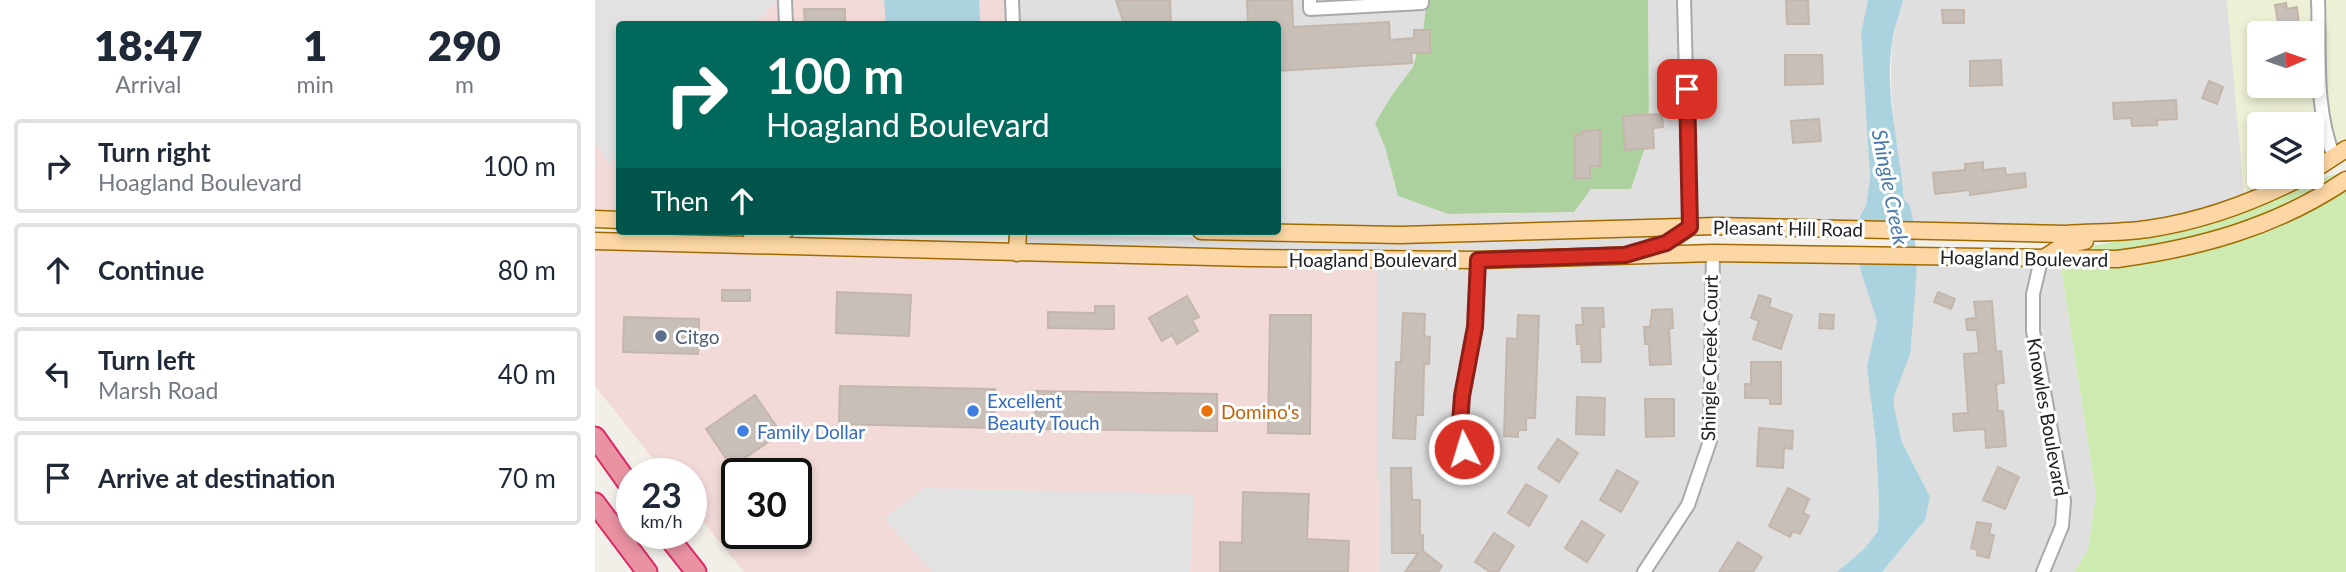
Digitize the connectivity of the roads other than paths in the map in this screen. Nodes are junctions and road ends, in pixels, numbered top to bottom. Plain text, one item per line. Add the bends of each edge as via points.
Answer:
1 (785, 0) edge
2 (1012, 0) edge
3 (1310, 0) edge
4 (1422, 0) edge
5 (1684, 0) edge
6 (2318, 0) edge
7 (786, 21) edge
8 (1013, 21) edge
9 (2340, 153) edge
10 (2324, 163) edge
11 (2346, 180) edge
12 (2276, 189) edge
13 (595, 219) edge
14 (616, 220) edge
15 (1690, 227) junction
16 (1759, 227) junction
17 (2149, 229) junction
18 (1281, 232) edge
19 (664, 235) edge
20 (1018, 235) edge
21 (595, 241) edge
22 (639, 242) junction
23 (1017, 253) junction
24 (1713, 253) junction
25 (1625, 255) junction
26 (1478, 260) junction
27 (2041, 260) junction
28 (595, 437) edge
29 (616, 467) edge
30 (1468, 475) dead end
31 (595, 503) edge
32 (678, 549) edge
33 (647, 572) edge
34 (696, 572) edge
35 (1644, 572) edge
36 (2043, 572) edge

1 - 7 street
2 - 8 street
3 - 4 street via 1310,9
5 - 15 street
6 - 9 street via 2321,114 2325,134
9 - 10 main road
11 - 27 main road, Hoagland Boulevard via 2298,209 2209,243 2117,259
12 - 17 main road, Pleasant Hill Road via 2198,219
13 - 14 main road
15 - 16 main road, Pleasant Hill Road
15 - 18 main road, Pleasant Hill Road via 1424,235
15 - 25 main road via 1666,243
16 - 17 main road, Pleasant Hill Road via 2066,234
16 - 24 main road via 1732,237
17 - 27 main road via 2064,245
19 - 22 main road
20 - 23 main road
21 - 22 main road, Hoagland Boulevard
22 - 23 main road, Hoagland Boulevard
23 - 26 main road, Hoagland Boulevard
24 - 25 main road, Hoagland Boulevard
24 - 27 main road, Hoagland Boulevard
24 - 35 street, Shingle Creek Court via 1710,441 1688,505
25 - 26 main road, Hoagland Boulevard
26 - 30 street via 1475,327 1460,423
27 - 36 street, Knowles Boulevard via 2033,294 2033,331 2064,501 2062,526
28 - 29 highway
31 - 33 highway
32 - 34 highway

